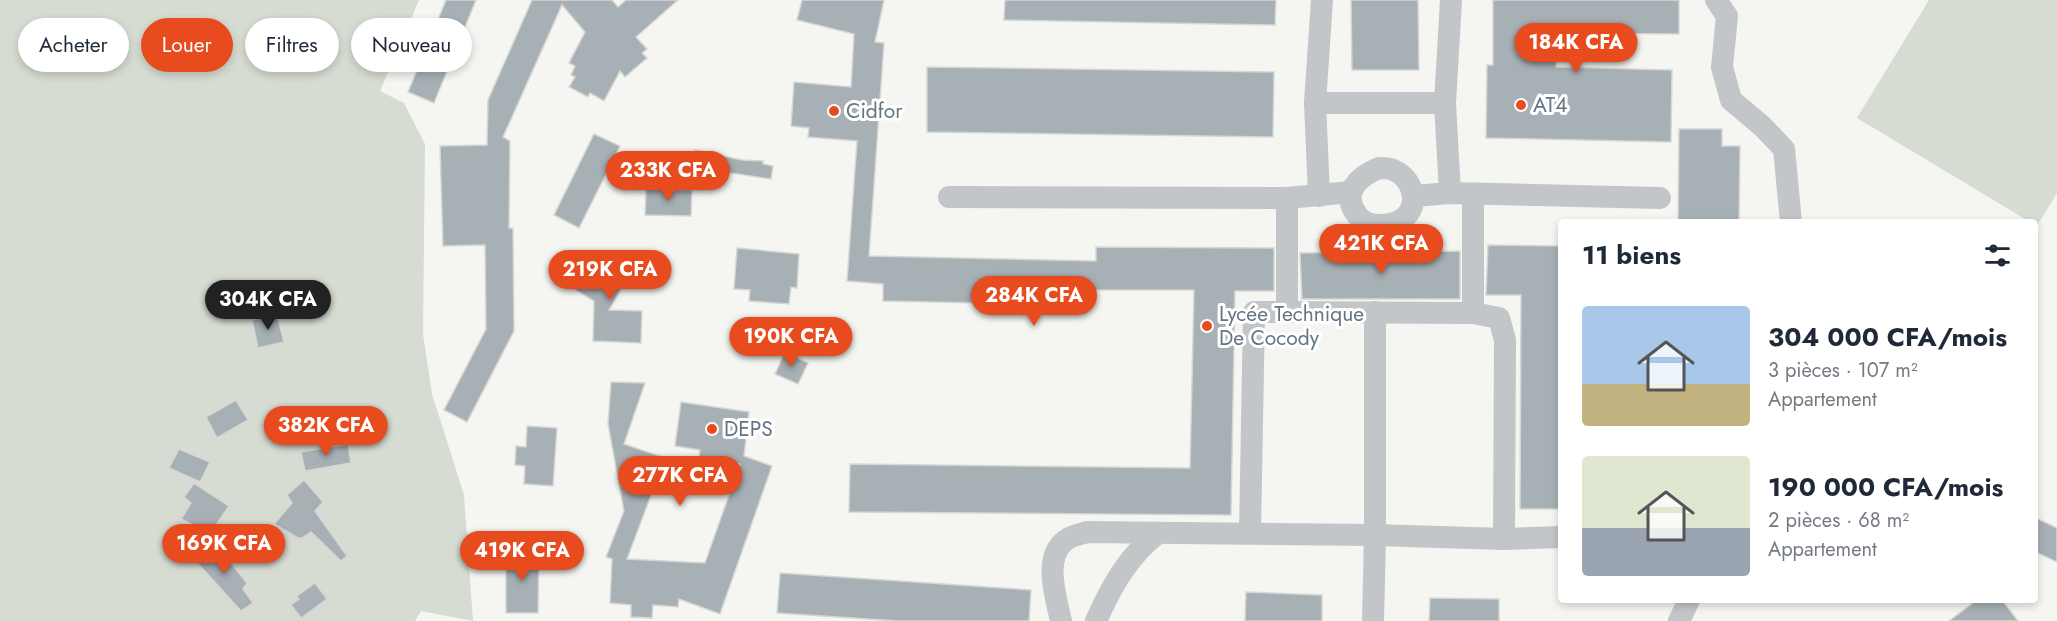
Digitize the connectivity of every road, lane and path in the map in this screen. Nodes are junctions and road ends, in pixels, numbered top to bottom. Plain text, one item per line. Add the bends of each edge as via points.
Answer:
1 (1322, 0) edge
2 (1451, 0) edge
3 (1716, 0) edge
4 (1315, 103) junction
5 (1445, 103) junction
6 (1351, 192) junction
7 (1450, 193) junction
8 (1473, 194) junction
9 (1319, 196) junction
10 (1414, 196) junction
11 (949, 197) dead end
12 (1287, 198) junction
13 (1660, 198) dead end
14 (1791, 219) edge
15 (1287, 312) junction
16 (1375, 312) junction
17 (1473, 314) junction
18 (1158, 533) junction
19 (1250, 533) junction
20 (1375, 535) junction
21 (1558, 537) edge
22 (1504, 539) junction
23 (1688, 603) edge
24 (1061, 621) edge
25 (1096, 621) edge
26 (1373, 621) edge
27 (1679, 621) edge

1 - 4 lane
2 - 5 lane
3 - 14 lane via 1727,16 1722,67 1731,100 1784,149
4 - 5 lane
4 - 9 lane
5 - 7 lane
6 - 9 lane
6 - 10 lane via 1359,178 1379,168 1404,176
6 - 10 lane via 1352,207 1359,218 1372,225 1391,225 1403,219 1411,210
7 - 8 lane
7 - 10 lane
8 - 13 lane
8 - 17 lane
9 - 12 lane
11 - 12 lane
12 - 15 lane
15 - 16 lane
15 - 19 lane via 1254,312
16 - 17 lane
16 - 20 lane
17 - 22 lane via 1499,318 1505,340
18 - 19 lane
18 - 24 lane via 1087,532 1068,538 1057,549 1053,563
18 - 25 lane via 1128,563
19 - 20 lane
20 - 22 lane
20 - 26 lane
21 - 22 lane
23 - 27 lane

